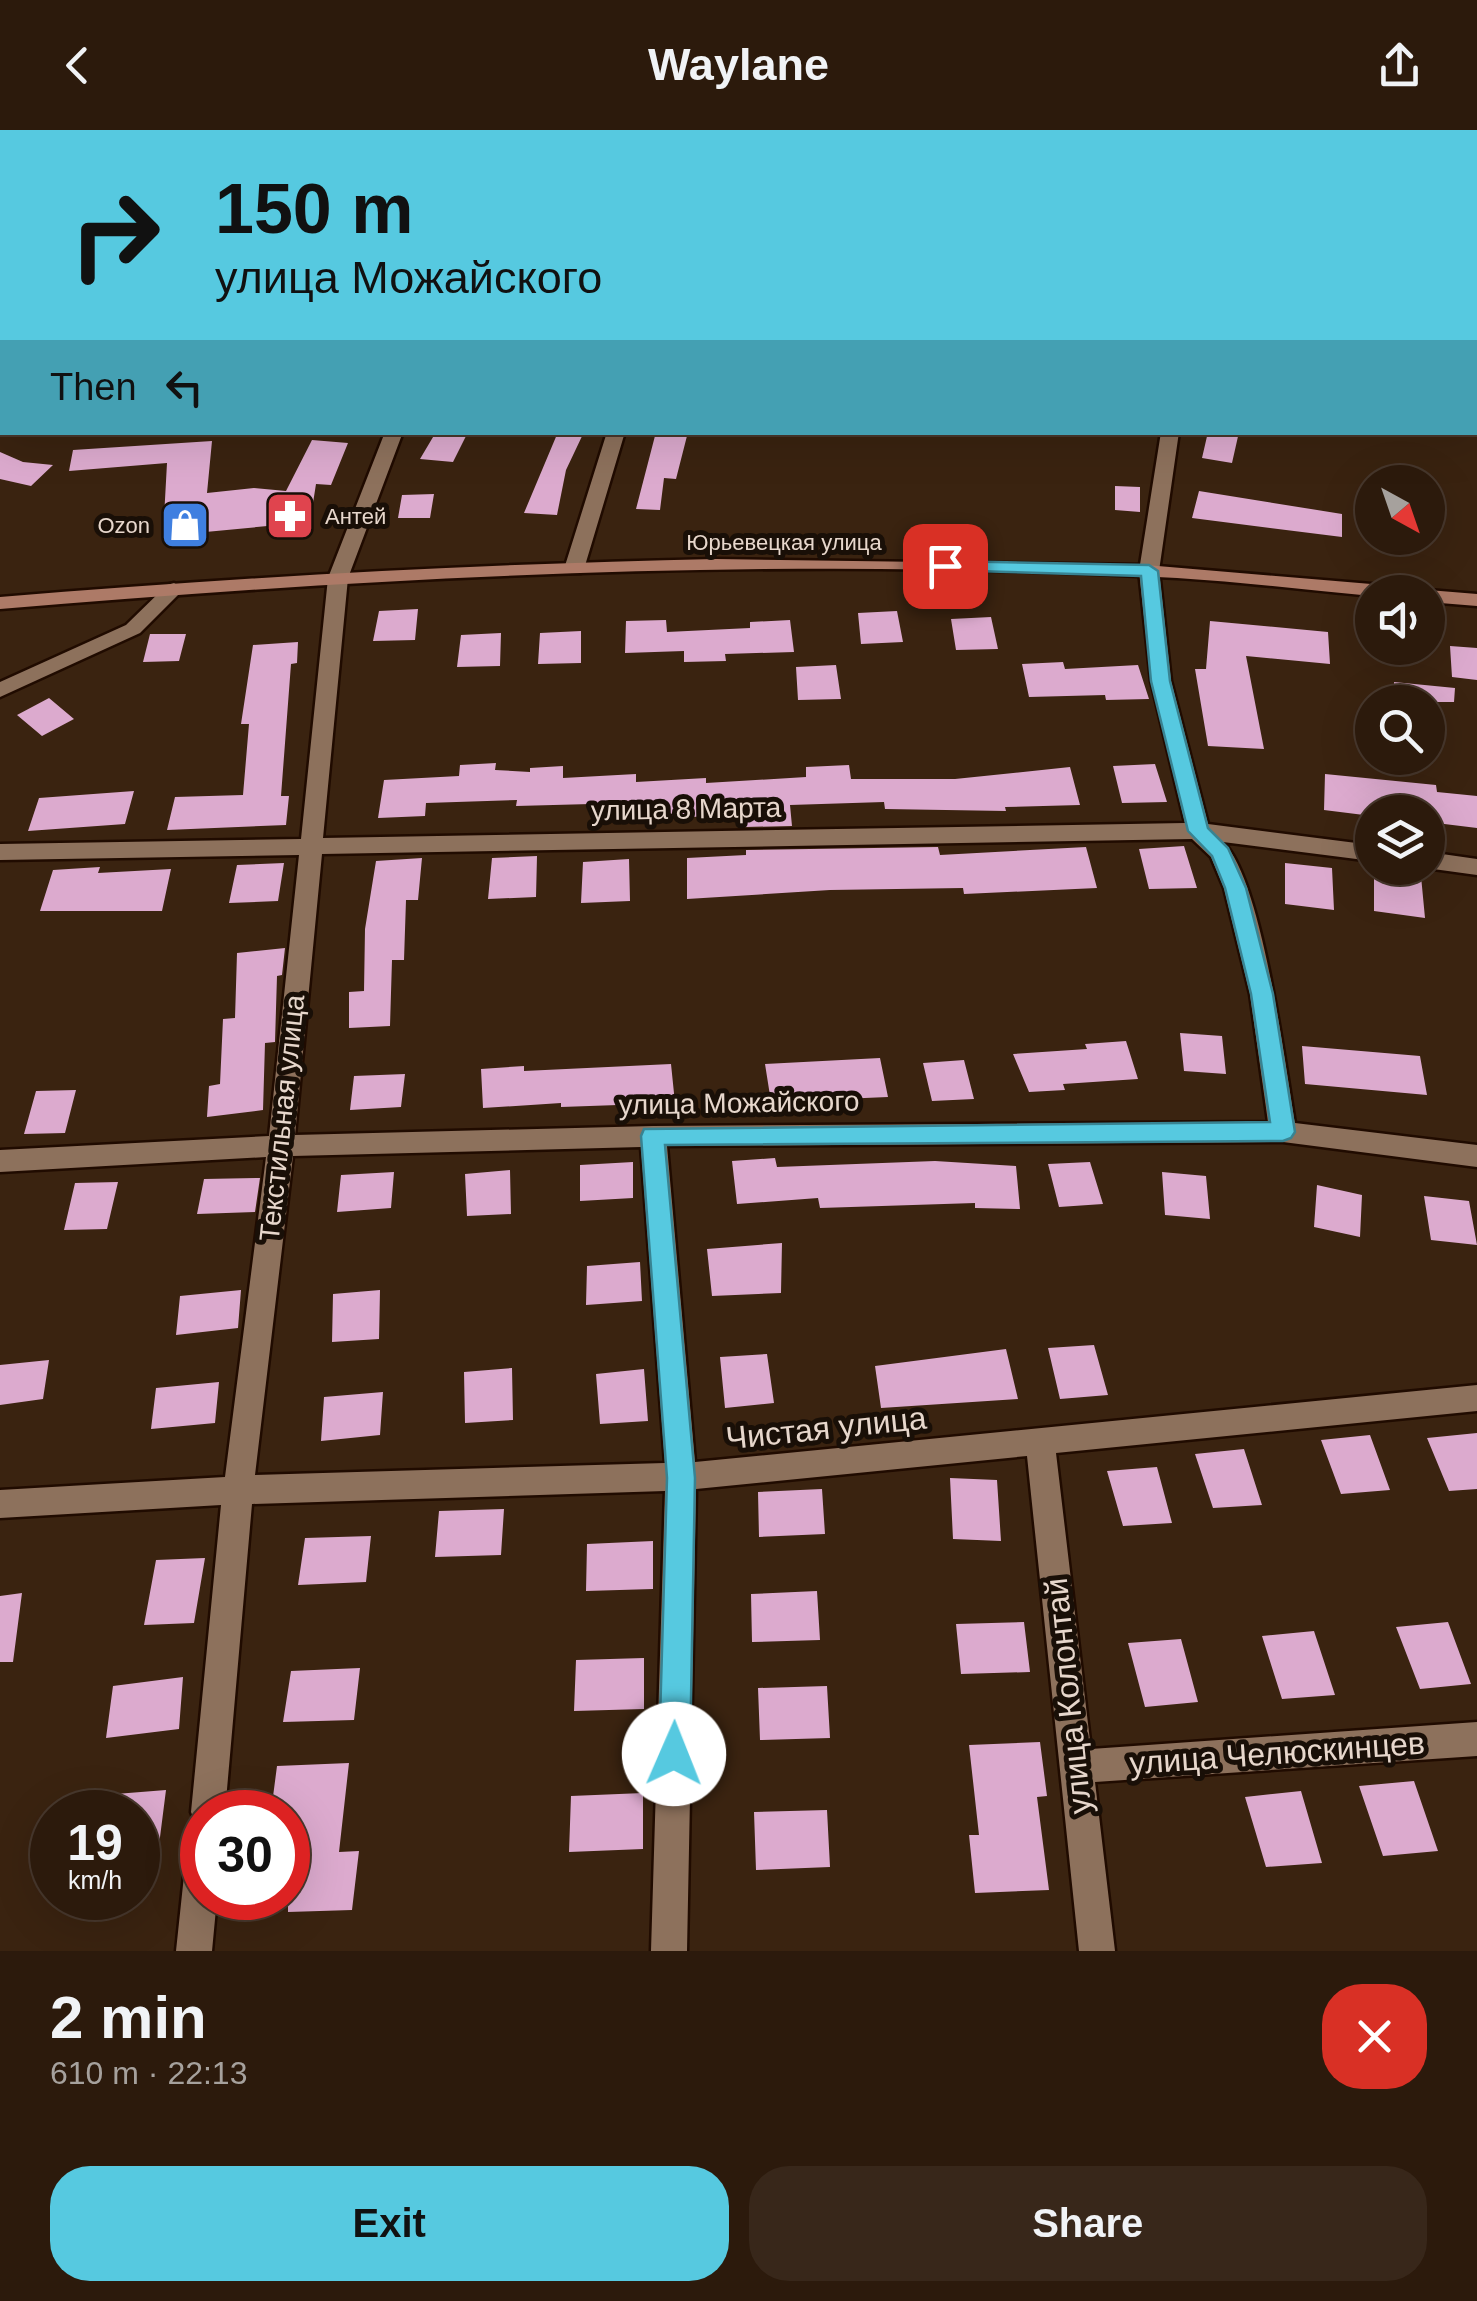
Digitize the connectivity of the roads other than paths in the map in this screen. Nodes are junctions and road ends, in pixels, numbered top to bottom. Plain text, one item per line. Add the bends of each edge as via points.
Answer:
1 (393, 435) edge
2 (615, 435) edge
3 (1170, 435) edge
4 (574, 569) junction
5 (1149, 571) junction
6 (338, 578) junction
7 (174, 589) junction
8 (1355, 589) edge
9 (1445, 597) edge
10 (1477, 600) edge
11 (0, 603) edge
12 (0, 690) edge
13 (1198, 831) junction
14 (310, 846) junction
15 (1355, 851) edge
16 (0, 852) edge
17 (1445, 862) edge
18 (1477, 866) edge
19 (1283, 1132) junction
20 (653, 1136) junction
21 (281, 1146) junction
22 (1477, 1156) edge
23 (0, 1162) edge
24 (1477, 1398) edge
25 (1040, 1442) junction
26 (681, 1478) junction
27 (238, 1490) junction
28 (0, 1504) edge
29 (1477, 1740) edge
30 (1076, 1767) junction
31 (210, 1790) edge
32 (197, 1920) edge
33 (194, 1951) edge
34 (670, 1951) edge
35 (1096, 1951) edge

1 - 6 street, Текстильная улица
2 - 4 street
3 - 5 street
4 - 5 main road, Юрьевецкая улица
4 - 6 main road, Юрьевецкая улица
5 - 8 main road, Юрьевецкая улица
5 - 13 street via 1161,681
6 - 7 main road, Юрьевецкая улица
6 - 14 street, Текстильная улица
7 - 11 main road, Юрьевецкая улица
7 - 12 street via 133,629
9 - 10 main road
13 - 14 street, улица 8 Марта
13 - 15 street, улица 8 Марта
13 - 19 street via 1221,853 1236,888 1262,994
14 - 16 street, улица 8 Марта
14 - 21 street, Текстильная улица
17 - 18 street
19 - 20 street, улица Можайского
19 - 22 street, улица Можайского
20 - 21 street, улица Можайского
20 - 26 street
21 - 23 street, улица Можайского
21 - 27 street, Текстильная улица
24 - 25 street, Чистая улица
25 - 26 street, Чистая улица
25 - 30 street, улица Колонтай
26 - 27 street, Чистая улица
26 - 34 street
27 - 28 street, Чистая улица
27 - 31 street, Текстильная улица
29 - 30 street, улица Челюскинцев
30 - 35 street, улица Колонтай
32 - 33 street

